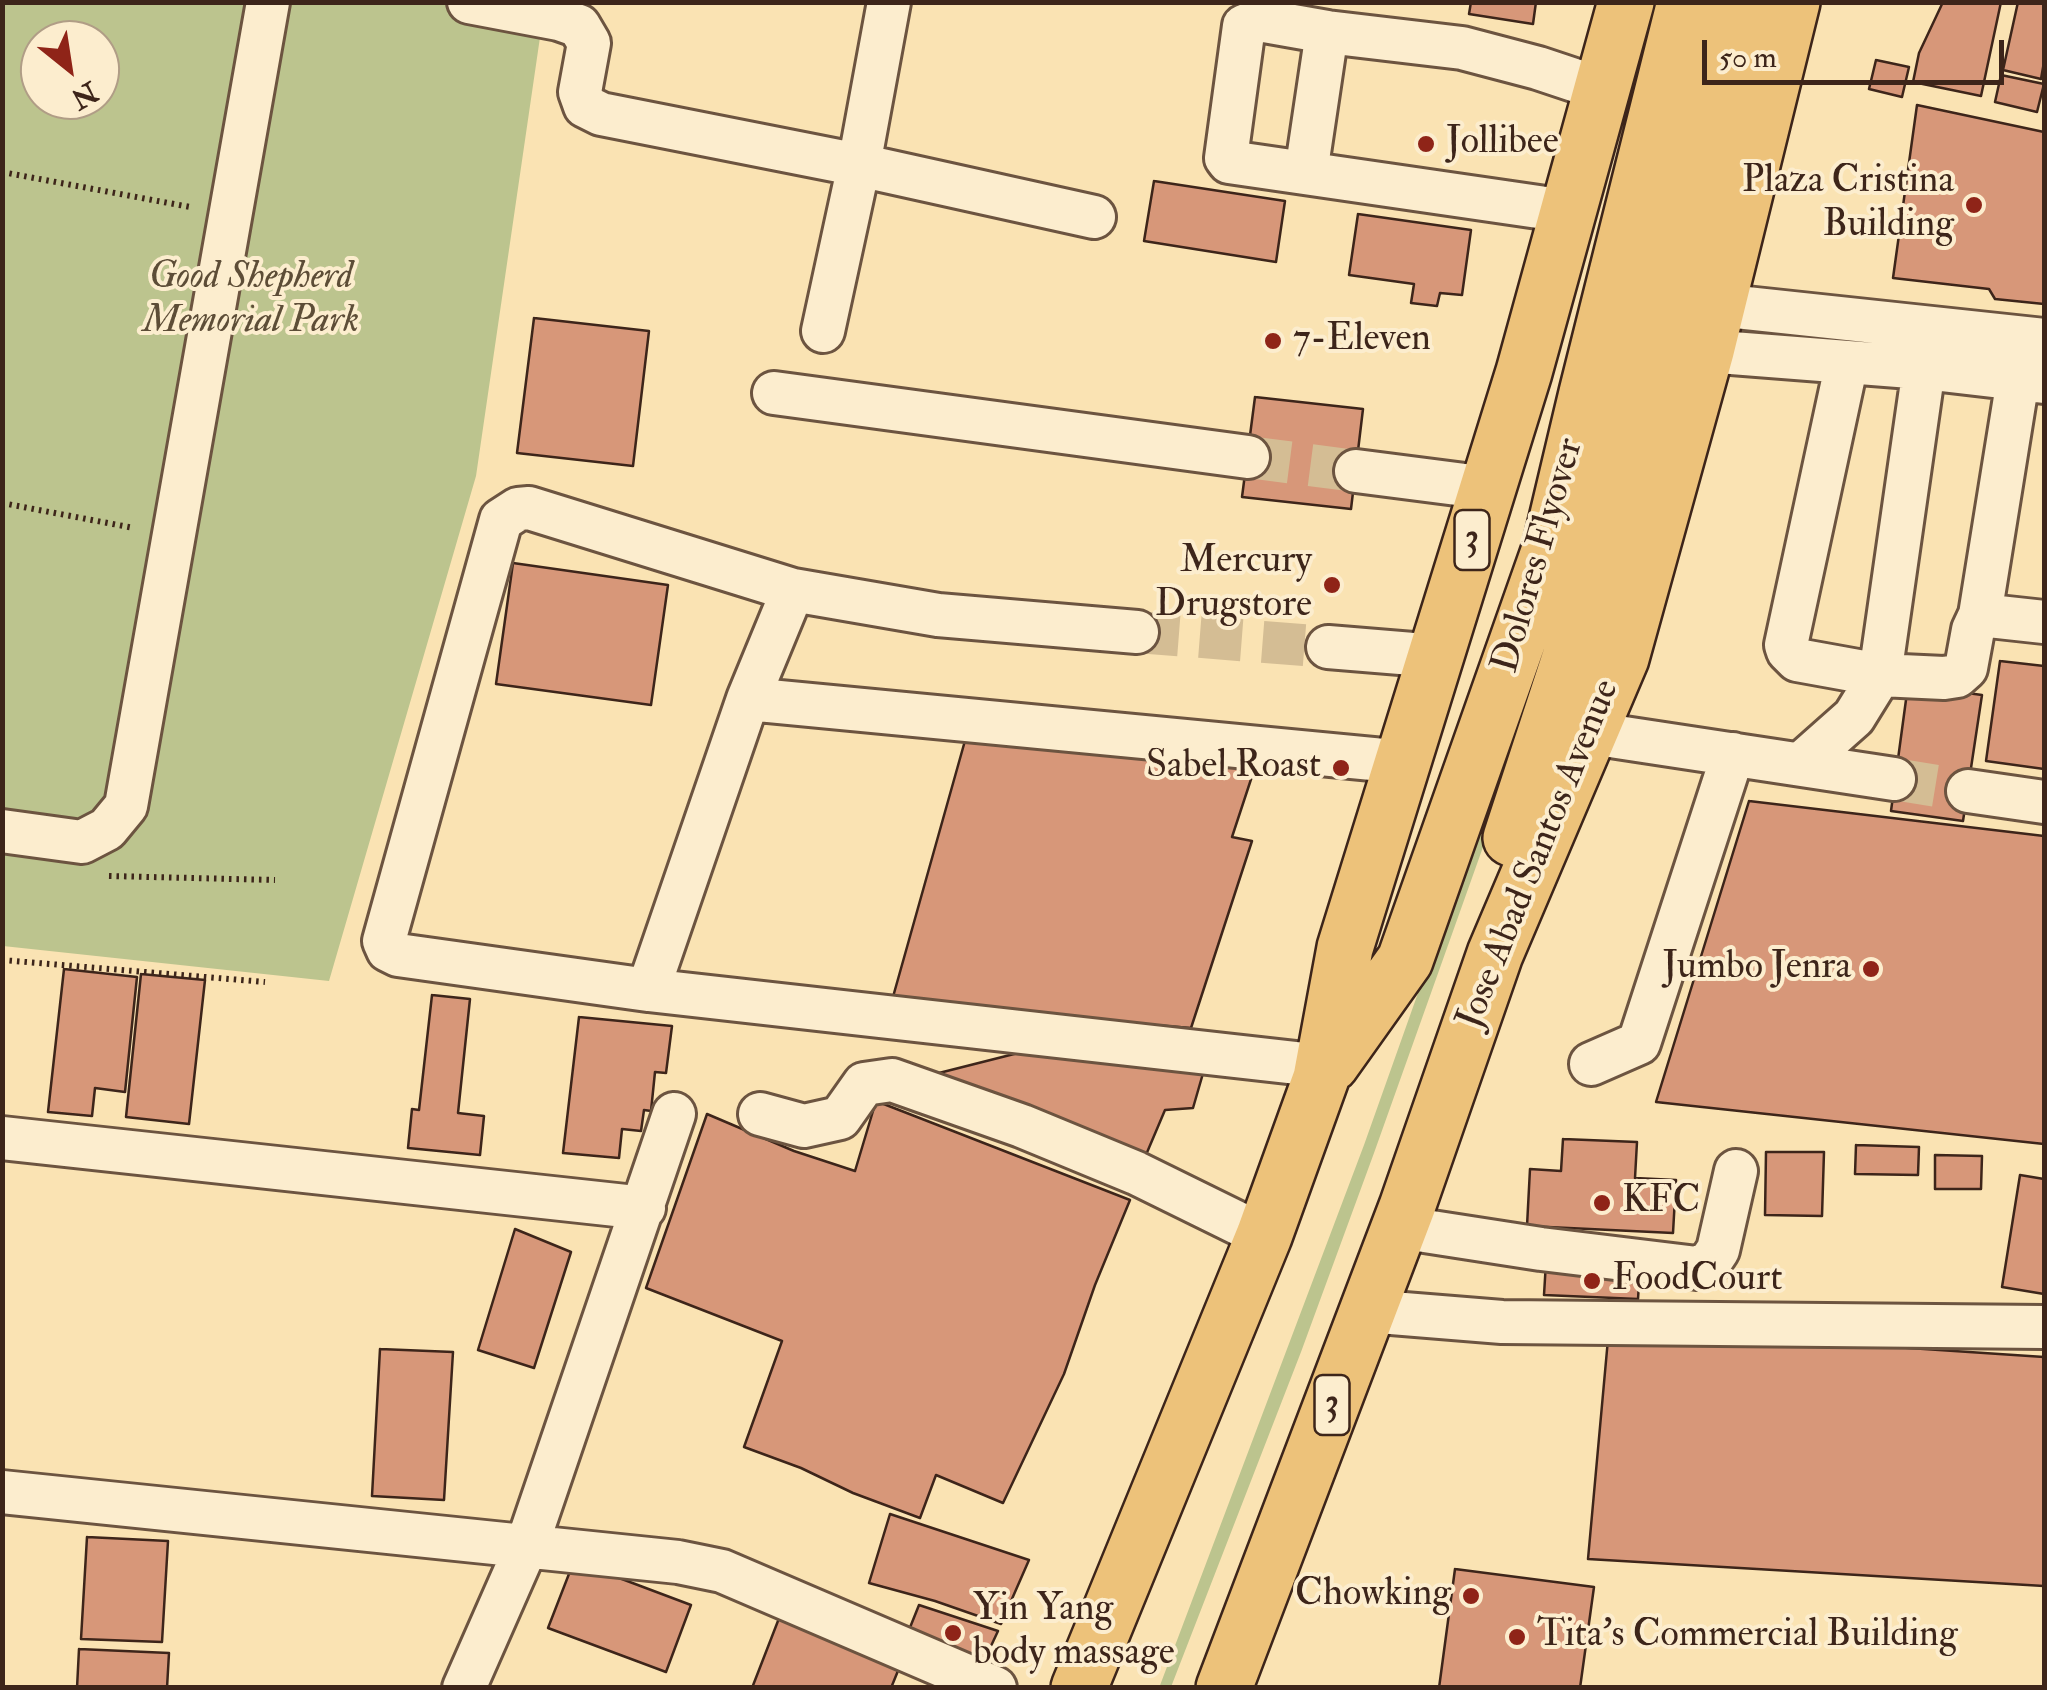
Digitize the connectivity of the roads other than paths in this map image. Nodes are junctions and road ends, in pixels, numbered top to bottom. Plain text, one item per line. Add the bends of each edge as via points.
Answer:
1 (268, 2) edge
2 (469, 2) edge
3 (889, 2) edge
4 (1626, 2) edge
5 (1685, 2) edge
6 (1742, 2) edge
7 (1792, 2) edge
8 (1327, 32) junction
9 (1602, 89) junction
10 (858, 165) junction
11 (1306, 174) junction
12 (1566, 211) junction
13 (1094, 217) dead end
14 (1712, 328) junction
15 (823, 331) dead end
16 (2044, 340) edge
17 (1846, 362) junction
18 (1924, 368) junction
19 (2031, 380) edge
20 (774, 394) dead end
21 (1248, 456) tunnel mouth
22 (1356, 471) tunnel mouth
23 (1488, 488) junction
24 (1576, 554) junction
25 (793, 590) junction
26 (1980, 615) junction
27 (2044, 622) edge
28 (1136, 632) tunnel mouth
29 (1328, 648) tunnel mouth
30 (1437, 656) junction
31 (1880, 676) junction
32 (748, 699) junction
33 (1591, 733) junction
34 (1732, 754) junction
35 (1404, 762) junction
36 (1800, 764) junction
37 (1894, 779) tunnel mouth
38 (1968, 791) tunnel mouth
39 (2044, 802) edge
40 (2, 831) edge
41 (1494, 954) junction
42 (648, 990) junction
43 (1591, 1064) dead end
44 (1322, 1072) junction
45 (674, 1114) dead end
46 (760, 1114) dead end
47 (2, 1138) edge
48 (1736, 1170) dead end
49 (644, 1208) junction
50 (1399, 1227) junction
51 (1264, 1236) junction
52 (1368, 1311) junction
53 (2044, 1327) edge
54 (2, 1492) edge
55 (527, 1544) junction
56 (464, 1688) edge
57 (994, 1688) edge
58 (1079, 1688) edge
59 (1224, 1688) edge

1 - 40 street via 126,806 107,829 82,842
2 - 10 street via 579,26 589,43 580,92 585,106 600,114
3 - 10 street
4 - 9 highway, 3
5 - 24 highway, Dolores Flyover / 3 via 1586,393
6 - 24 highway, Dolores Flyover / 3
7 - 14 highway, Jose Abad Santos Avenue / 3
8 - 9 street via 1462,48
8 - 11 street
8 - 11 street via 1259,20 1244,26 1226,158
9 - 12 highway, 3
10 - 13 street
10 - 15 street
11 - 12 street
12 - 23 highway, 3
14 - 16 street
14 - 17 street
14 - 33 highway, Jose Abad Santos Avenue / 3 via 1621,658
17 - 18 street
17 - 31 street via 1786,646 1797,660
18 - 19 street
18 - 31 street
19 - 26 street
20 - 21 street
22 - 23 street
23 - 30 highway, 3
24 - 41 highway, Dolores Flyover / 3 via 1506,853
24 - 44 highway, Dolores Flyover / 3 via 1405,960
25 - 28 street via 938,615
25 - 32 street
25 - 42 street via 529,508 501,520 384,941 398,955
26 - 27 street
26 - 31 street via 1966,668 1957,676
29 - 30 street
30 - 35 highway, 3
31 - 36 street via 1854,717
32 - 35 street
32 - 42 street
33 - 34 street
33 - 41 highway, Jose Abad Santos Avenue / 3
34 - 36 street
34 - 43 street via 1638,1043
35 - 44 highway, 3 via 1345,948
36 - 37 street
38 - 39 street
41 - 50 highway, Jose Abad Santos Avenue / 3
42 - 44 street
44 - 51 highway, 3
45 - 49 street
46 - 51 street via 804,1126 840,1118 864,1084 892,1080 1136,1173
47 - 49 street
48 - 50 street via 1718,1250 1697,1268
49 - 55 street
50 - 52 highway, Jose Abad Santos Avenue / 3
51 - 58 highway, 3
52 - 53 street via 1502,1322
52 - 59 highway, Jose Abad Santos Avenue / 3
54 - 55 street
55 - 56 street
55 - 57 street via 722,1571

